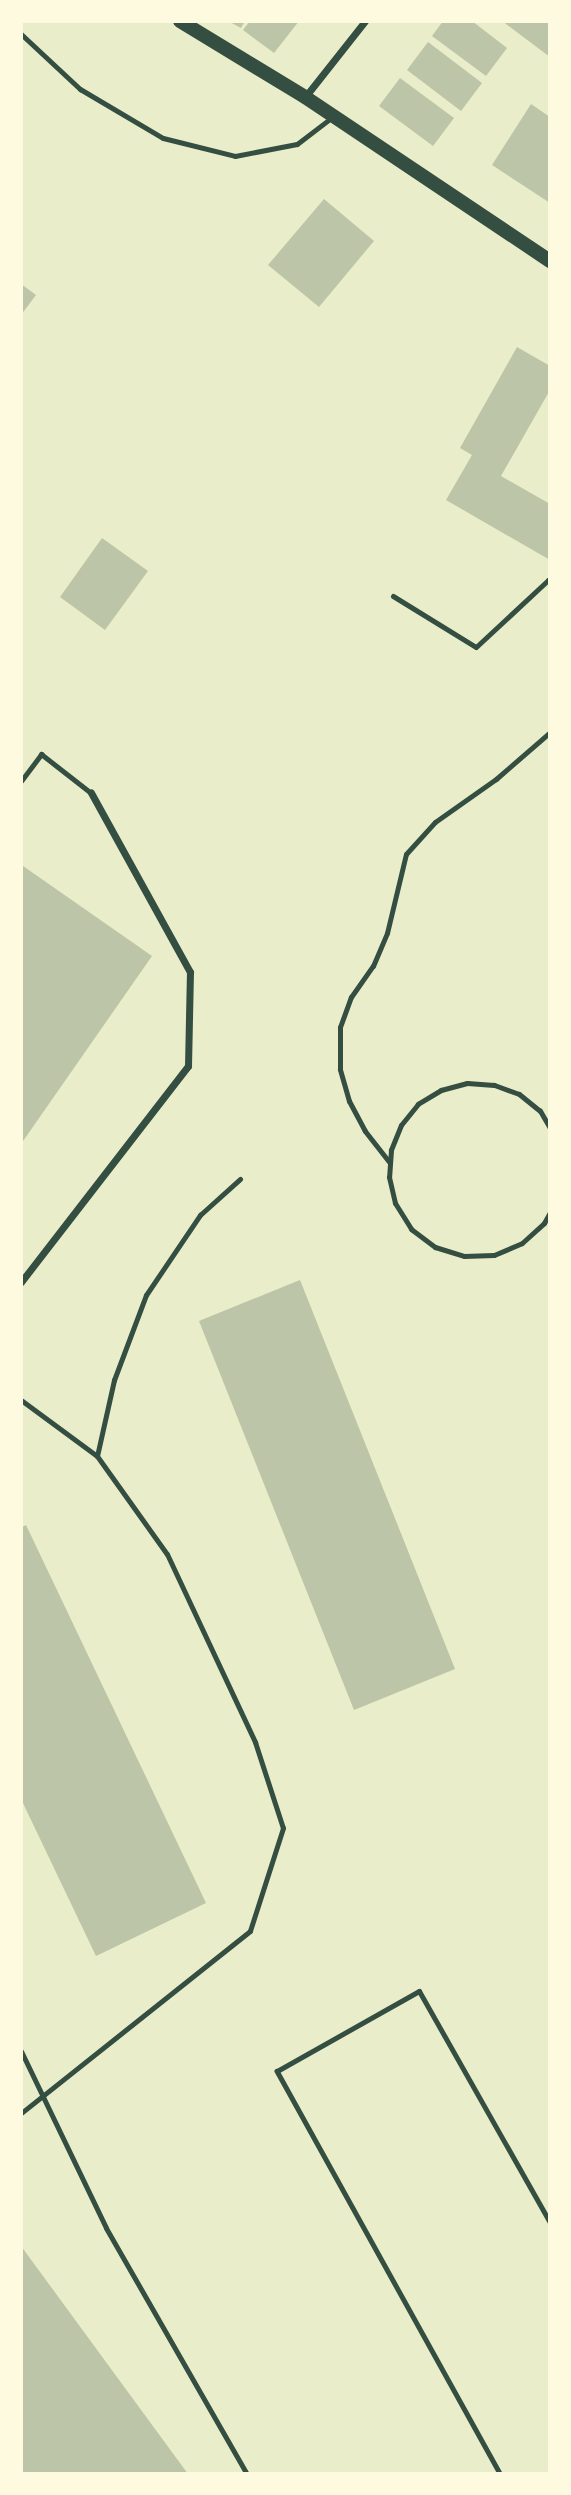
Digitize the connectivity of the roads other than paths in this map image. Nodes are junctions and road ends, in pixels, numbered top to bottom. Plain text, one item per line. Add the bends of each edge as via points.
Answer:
1 (180, 21) edge
2 (365, 21) edge
3 (21, 34) edge
4 (305, 97) junction
5 (334, 116) junction
6 (550, 261) edge
7 (550, 581) edge
8 (393, 596) dead end
9 (550, 732) edge
10 (21, 781) edge
11 (91, 793) joint
12 (550, 1128) edge
13 (390, 1163) junction
14 (240, 1179) dead end
15 (550, 1212) edge
16 (21, 1282) edge
17 (21, 1400) edge
18 (97, 1456) junction
19 (21, 2051) edge
20 (43, 2095) junction
21 (21, 2113) edge
22 (550, 2223) edge
23 (247, 2474) edge
24 (500, 2474) edge

1 - 4 main road
2 - 4 street
3 - 5 lane via 80,89 163,138 235,156 297,144
4 - 5 main road
5 - 6 main road
7 - 8 lane via 476,647
9 - 13 lane via 496,779 435,822 406,855 387,933 373,966 351,997 340,1027 340,1069 349,1101
10 - 11 lane via 41,754
11 - 16 street via 190,972 188,1066
12 - 13 lane via 540,1111 519,1094 494,1084 467,1083 441,1090 418,1104 401,1125
13 - 15 lane via 395,1203 411,1229 435,1247 464,1256 494,1255 522,1244
14 - 18 lane via 200,1215 146,1295 114,1380
17 - 18 lane
18 - 20 lane via 166,1555 255,1742 283,1828 250,1931
19 - 20 lane
20 - 21 lane
20 - 23 lane via 106,2228
22 - 24 lane via 419,1991 277,2071

